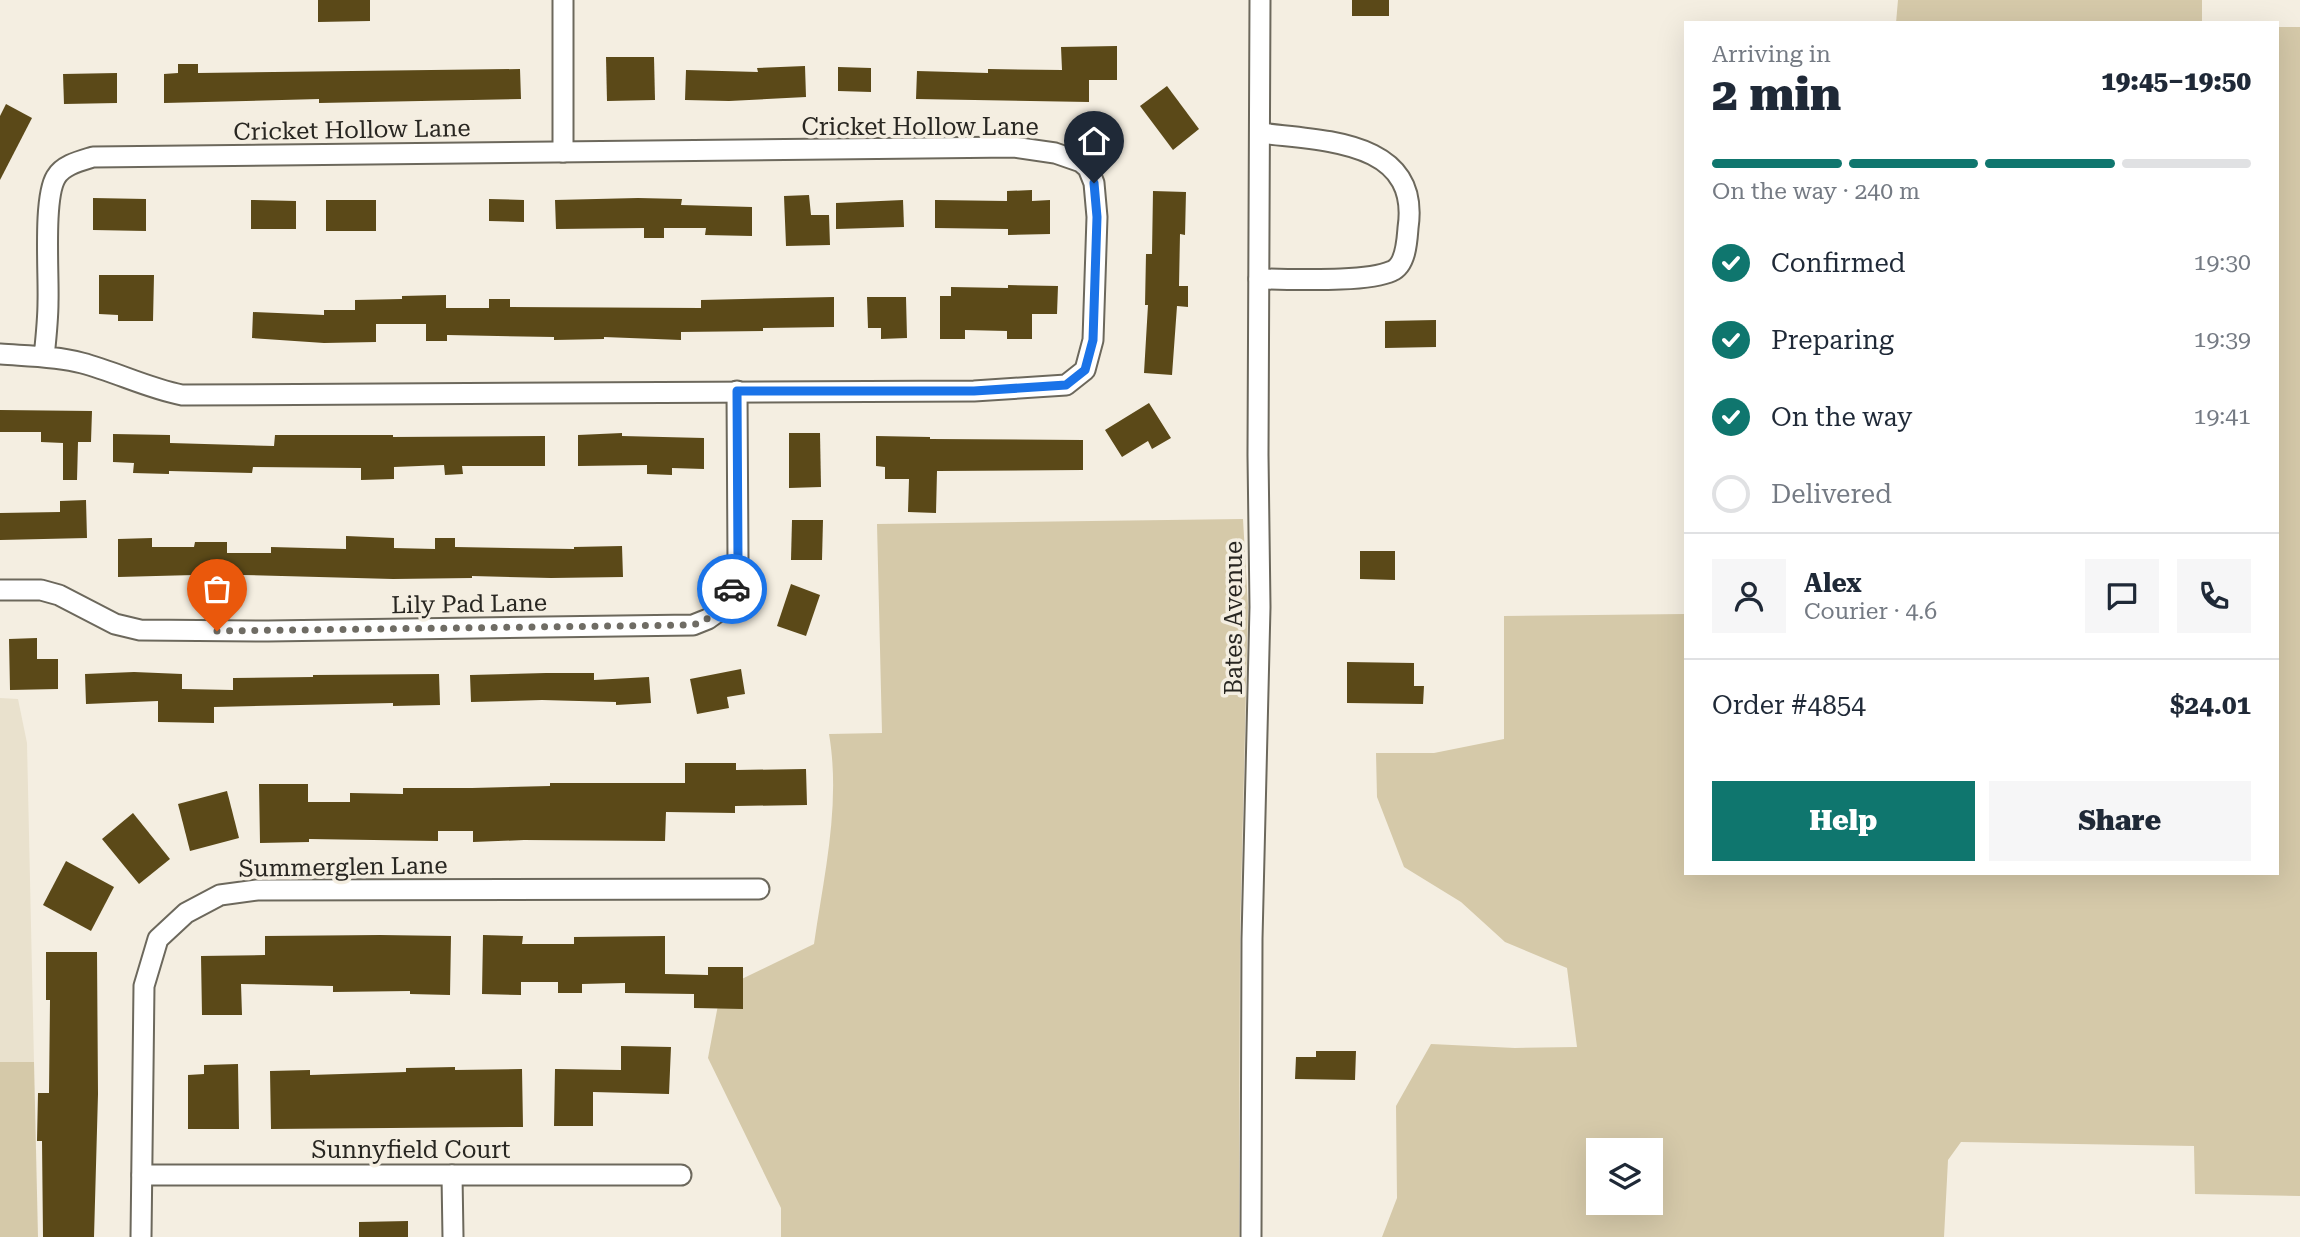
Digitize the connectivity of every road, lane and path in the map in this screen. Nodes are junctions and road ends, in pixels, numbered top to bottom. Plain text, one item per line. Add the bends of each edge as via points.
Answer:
1 (563, 0) edge
2 (1261, 0) edge
3 (1260, 133) junction
4 (564, 152) junction
5 (1259, 279) junction
6 (0, 354) edge
7 (44, 357) junction
8 (737, 391) junction
9 (0, 590) edge
10 (759, 889) dead end
11 (142, 1175) junction
12 (452, 1175) junction
13 (681, 1175) dead end
14 (141, 1237) edge
15 (453, 1237) edge
16 (1251, 1237) edge

1 - 4 street
2 - 3 street, Bates Avenue
3 - 5 street, Bates Avenue
3 - 5 street via 1336,143 1379,156 1403,183 1409,220 1401,263 1394,271 1350,278
4 - 7 street, Cricket Hollow Lane via 93,156 76,162 60,171 49,198
4 - 8 street, Cricket Hollow Lane via 1014,147 1055,153 1088,168 1097,217 1096,311 1091,350 1085,370 1076,379 1066,385 974,391
5 - 16 street, Bates Avenue via 1260,607
6 - 7 street, Cricket Hollow Lane
7 - 8 street, Cricket Hollow Lane via 81,363 182,395
8 - 9 street, Lily Pad Lane via 738,562 730,597 722,609 693,625 141,629 115,624 41,590
10 - 11 street, Summerglen Lane via 271,890 220,895 186,913 158,939 144,986
11 - 12 street, Sunnyfield Court
11 - 14 street, Summerglen Lane
12 - 13 street, Sunnyfield Court
12 - 15 street

